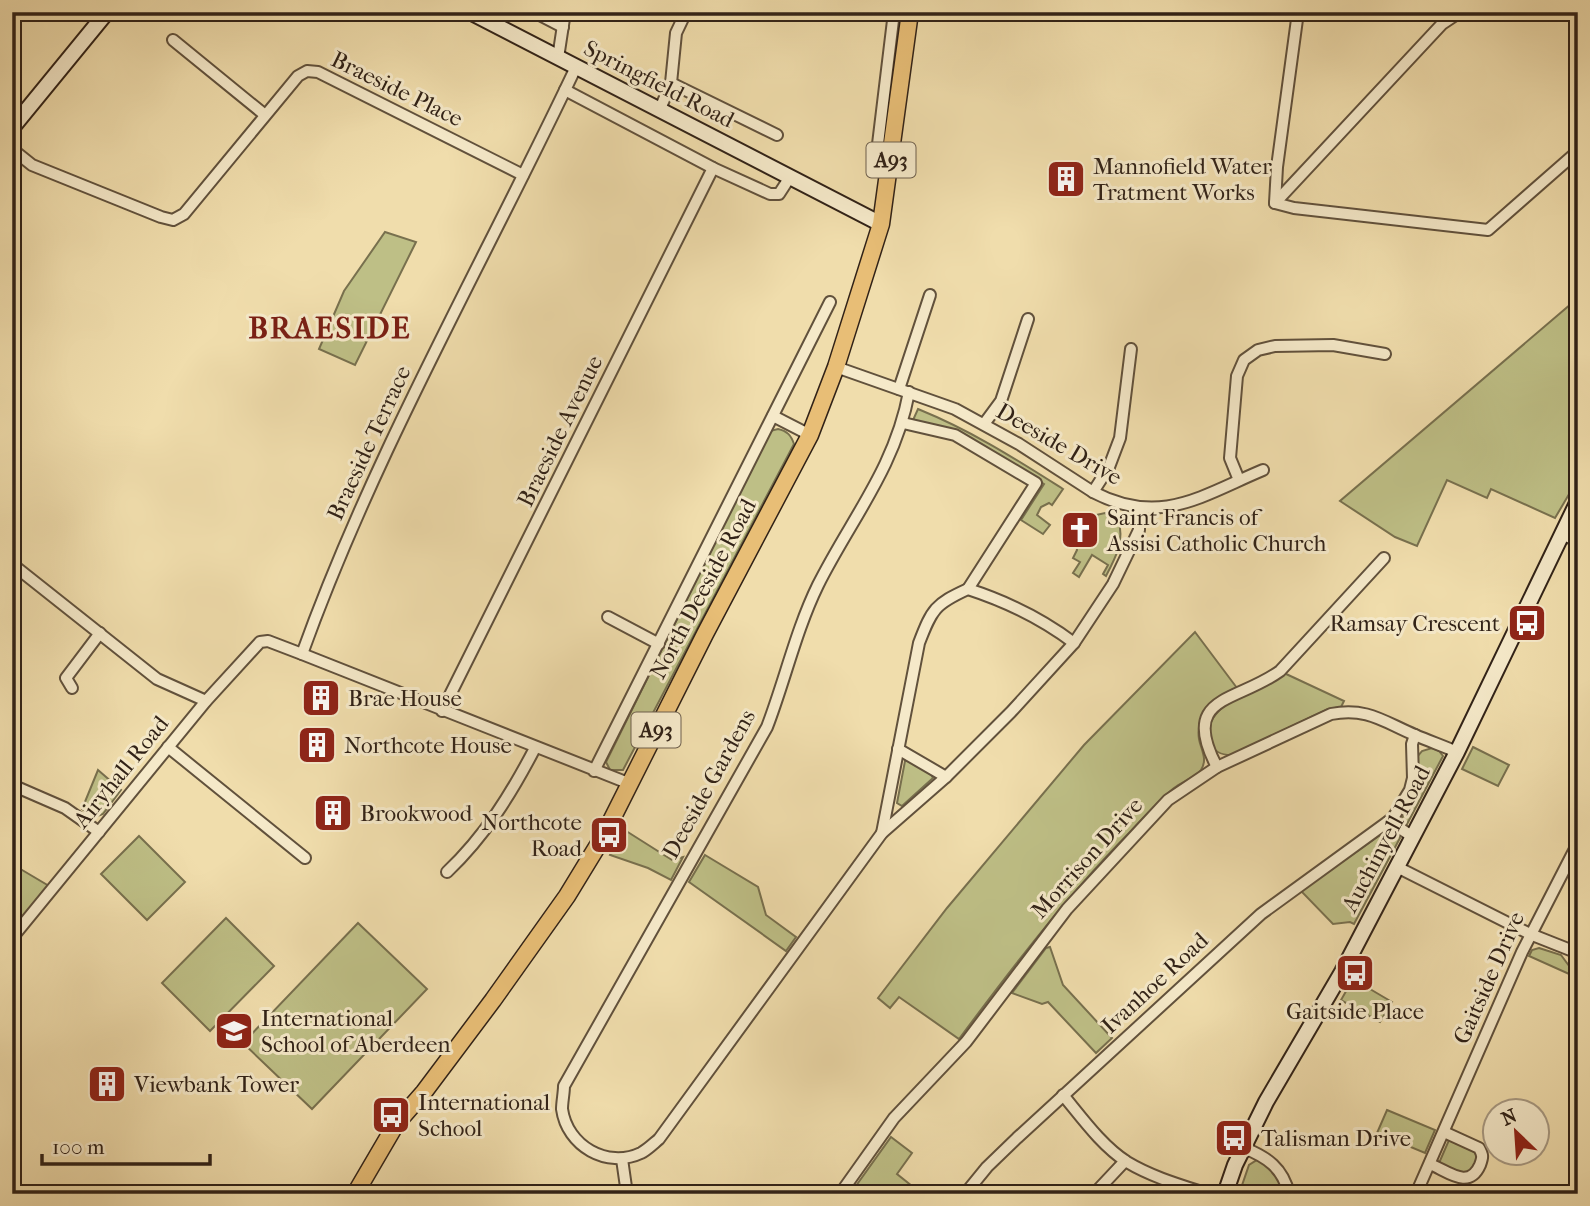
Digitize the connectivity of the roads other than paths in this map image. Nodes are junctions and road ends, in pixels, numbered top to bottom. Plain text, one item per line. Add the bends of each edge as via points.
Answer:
1 (107, 12) edge
2 (470, 12) edge
3 (534, 12) edge
4 (565, 12) edge
5 (687, 12) edge
6 (894, 12) edge
7 (910, 12) edge
8 (1297, 12) edge
9 (1443, 12) edge
10 (1460, 12) edge
11 (1442, 24) junction
12 (563, 27) junction
13 (173, 40) dead end
14 (558, 58) junction
15 (576, 66) junction
16 (671, 83) junction
17 (565, 90) junction
18 (660, 109) junction
19 (265, 115) junction
20 (12, 128) edge
21 (777, 135) dead end
22 (12, 149) edge
23 (1578, 151) edge
24 (892, 152) junction
25 (713, 168) junction
26 (523, 175) junction
27 (790, 177) junction
28 (1275, 203) junction
29 (881, 224) junction
30 (930, 295) dead end
31 (830, 302) dead end
32 (925, 310) junction
33 (938, 315) dead end
34 (1028, 319) dead end
35 (1131, 349) dead end
36 (1385, 354) dead end
37 (836, 367) junction
38 (904, 391) junction
39 (774, 416) junction
40 (903, 423) junction
41 (984, 424) junction
42 (810, 435) junction
43 (1263, 470) dead end
44 (1239, 480) junction
45 (1093, 492) junction
46 (1578, 501) edge
47 (1139, 509) junction
48 (1561, 533) junction
49 (1578, 542) edge
50 (1384, 558) dead end
51 (12, 564) edge
52 (968, 589) junction
53 (608, 617) dead end
54 (100, 633) junction
55 (1074, 643) junction
56 (659, 644) junction
57 (302, 654) junction
58 (53, 674) dead end
59 (66, 678) junction
60 (72, 688) dead end
61 (206, 701) junction
62 (442, 711) junction
63 (1415, 735) junction
64 (168, 747) junction
65 (536, 748) junction
66 (898, 749) junction
67 (1457, 752) junction
68 (1217, 767) junction
69 (594, 771) junction
70 (946, 777) junction
71 (628, 783) junction
72 (12, 785) edge
73 (1389, 821) junction
74 (99, 832) junction
75 (882, 833) junction
76 (1413, 837) junction
77 (1578, 843) edge
78 (305, 858) dead end
79 (1397, 867) junction
80 (447, 872) dead end
81 (1530, 934) junction
82 (12, 938) edge
83 (1573, 952) edge
84 (1578, 961) edge
85 (1063, 1096) junction
86 (1444, 1132) junction
87 (1244, 1147) junction
88 (622, 1159) junction
89 (1125, 1160) junction
90 (1430, 1164) junction
91 (355, 1194) edge
92 (627, 1194) edge
93 (840, 1194) edge
94 (965, 1194) edge
95 (1094, 1194) edge
96 (1208, 1194) edge
97 (1225, 1194) edge
98 (1289, 1194) edge
99 (1416, 1194) edge

1 - 20 street
2 - 14 street, Springfield Road
3 - 12 street
4 - 12 street
5 - 16 street via 676,33
6 - 24 street via 878,144
7 - 24 main road, A93
8 - 28 street
9 - 11 street
10 - 11 street
11 - 28 street
12 - 14 street
13 - 19 street
14 - 15 street, Springfield Road
15 - 17 street, Braeside Terrace
15 - 18 street, Springfield Road
16 - 18 street
16 - 21 street, Springfield Road
17 - 25 street
17 - 26 street, Braeside Terrace
18 - 27 street, Springfield Road
19 - 22 street, Braeside Place via 184,214 173,220 32,165
19 - 26 street, Braeside Place via 298,76 317,72
23 - 28 street via 1488,230
24 - 29 main road, A93
25 - 27 street via 775,196
25 - 62 street, Braeside Avenue
26 - 57 street, Braeside Terrace via 384,457 329,577
27 - 29 street, Springfield Road
29 - 37 main road, North Deeside Road / A93
30 - 32 street, Deeside Gardens
31 - 39 street, North Deeside Road
32 - 33 street
32 - 38 street, Deeside Gardens
34 - 41 street via 1001,401
35 - 45 street via 1120,438
36 - 44 street via 1333,345 1275,346 1244,360 1237,376 1230,457
37 - 38 street, Deeside Drive
37 - 42 main road, North Deeside Road / A93
38 - 40 street, Deeside Gardens
38 - 41 street, Deeside Drive
39 - 42 street
39 - 56 street, North Deeside Road
40 - 52 street via 955,435 1036,483
40 - 88 street, Deeside Gardens via 888,462 818,585 767,727 564,1086 562,1108 569,1130 581,1145 601,1157
41 - 45 street, Deeside Drive
42 - 71 main road, North Deeside Road / A93
43 - 44 street, Deeside Drive
44 - 47 street, Deeside Drive via 1183,505
45 - 47 street, Deeside Drive
46 - 48 street, Auchinyell Road
47 - 55 street via 1139,530 1113,584
48 - 49 street
48 - 67 street, Auchinyell Road
50 - 68 street via 1280,671 1213,708 1203,734
51 - 54 street
52 - 55 street via 1023,609
52 - 66 street via 943,600 929,615
53 - 56 street, North Deeside Road
54 - 59 street
54 - 61 street via 157,679
55 - 70 street
56 - 69 street, North Deeside Road
57 - 61 street, Airyhall Road via 268,641 256,645
57 - 62 street
58 - 59 street
59 - 60 street
61 - 64 street, Airyhall Road
62 - 65 street
63 - 67 street, Morrison Drive
63 - 68 street, Morrison Drive via 1374,715 1343,711
63 - 73 street, Ivanhoe Road via 1410,790
64 - 74 street, Airyhall Road
64 - 78 street
65 - 69 street
65 - 80 street via 490,823
66 - 70 street
66 - 75 street
67 - 76 street, Auchinyell Road
68 - 93 street, Morrison Drive via 1168,800 1067,909 967,1042 894,1118
69 - 71 street
70 - 75 street
71 - 91 main road, North Deeside Road / A93 via 603,837 567,896 444,1066 396,1124
72 - 74 street via 65,808
73 - 76 street
73 - 85 street, Ivanhoe Road via 1261,914
74 - 82 street, Airyhall Road
75 - 88 street via 659,1139 643,1152
76 - 79 street, Auchinyell Road
77 - 81 street, Gaitside Drive
79 - 81 street
79 - 87 street, Auchinyell Road
81 - 83 street
81 - 86 street, Gaitside Drive
83 - 84 street
85 - 89 street
85 - 94 street, Ivanhoe Road via 987,1167
86 - 90 street, Gaitside Drive
86 - 90 street via 1479,1148 1482,1159 1470,1178
87 - 97 street, Auchinyell Road
87 - 98 street via 1276,1166
88 - 92 street
89 - 95 street
89 - 96 street
90 - 99 street, Gaitside Drive

